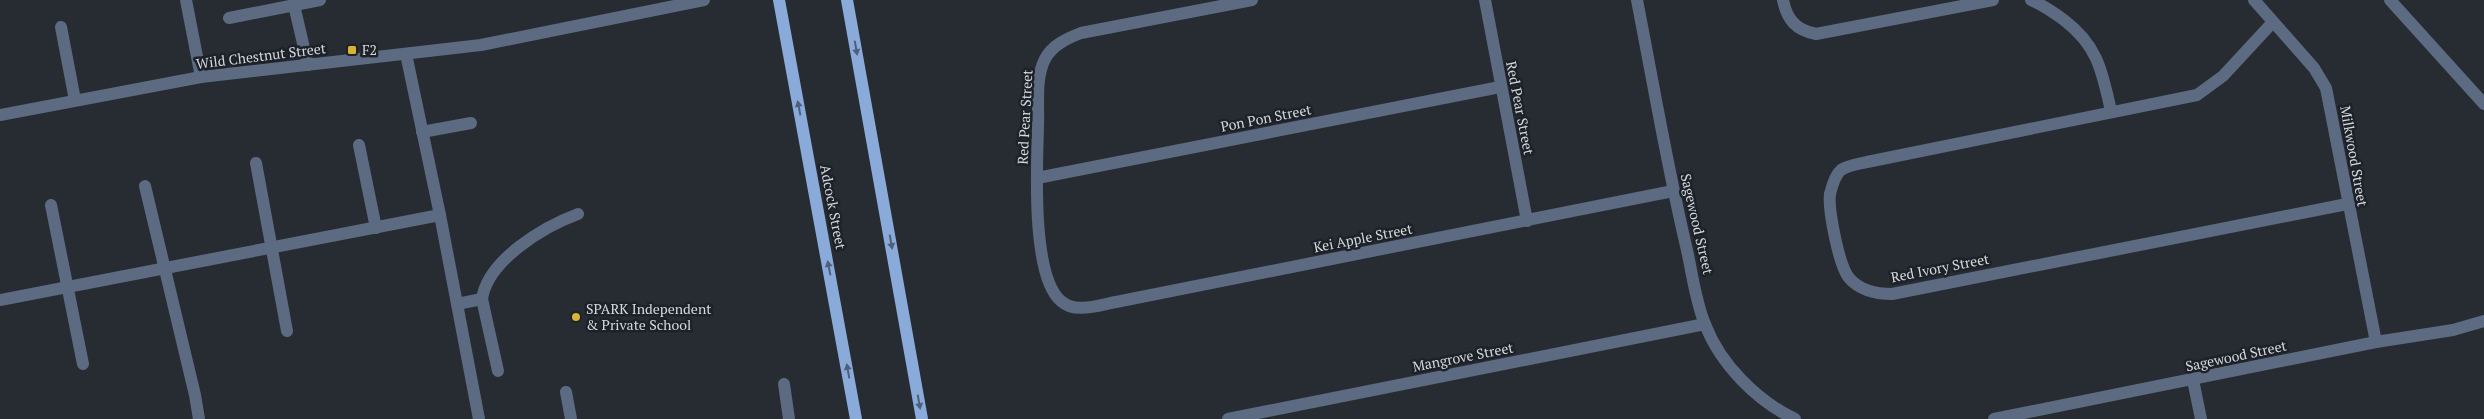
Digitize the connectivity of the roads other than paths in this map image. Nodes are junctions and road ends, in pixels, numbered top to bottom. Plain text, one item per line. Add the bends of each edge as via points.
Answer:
1 (186, 0) edge
2 (320, 0) edge
3 (704, 0) edge
4 (779, 0) edge
5 (847, 0) edge
6 (1252, 0) edge
7 (1485, 0) edge
8 (1637, 0) edge
9 (1783, 0) edge
10 (1993, 0) edge
11 (2031, 0) edge
12 (2254, 0) edge
13 (2390, 0) edge
14 (294, 5) junction
15 (229, 18) dead end
16 (2273, 22) junction
17 (61, 27) dead end
18 (406, 54) junction
19 (308, 65) junction
20 (201, 78) junction
21 (1500, 87) junction
22 (75, 100) junction
23 (2484, 104) edge
24 (2111, 111) junction
25 (0, 115) edge
26 (471, 123) dead end
27 (422, 132) junction
28 (359, 145) dead end
29 (256, 163) dead end
30 (1037, 178) junction
31 (145, 186) dead end
32 (1673, 191) junction
33 (2347, 204) junction
34 (51, 205) dead end
35 (578, 214) dead end
36 (440, 215) junction
37 (1527, 221) junction
38 (376, 228) junction
39 (273, 248) junction
40 (164, 269) junction
41 (67, 288) junction
42 (482, 299) junction
43 (0, 300) edge
44 (1060, 301) joint
45 (457, 304) junction
46 (2484, 321) edge
47 (1705, 324) junction
48 (287, 331) dead end
49 (2376, 342) junction
50 (83, 364) dead end
51 (498, 371) dead end
52 (2194, 380) junction
53 (784, 384) dead end
54 (566, 392) dead end
55 (2053, 413) edge
56 (1779, 416) edge
57 (199, 419) edge
58 (479, 419) edge
59 (571, 419) edge
60 (789, 419) edge
61 (856, 419) edge
62 (922, 419) edge
63 (1228, 419) edge
64 (1795, 419) edge
65 (1994, 419) edge
66 (2201, 419) edge

1 - 20 street
2 - 14 street
3 - 18 street, Wild Chestnut Street via 481,45
61 -> 4 main road, Adcock Street
5 -> 62 main road
6 - 30 street, Red Pear Street via 1082,33 1057,46 1045,58 1041,70
7 - 21 street, Red Pear Street
8 - 32 street, Sagewood Street
9 - 10 street via 1796,27 1816,34
11 - 24 street via 2068,23 2092,47 2100,64
12 - 16 street, Milkwood Street
13 - 23 street
14 - 15 street
14 - 19 street
16 - 24 street, Red Ivory Street via 2223,76 2197,95
16 - 33 street, Milkwood Street via 2314,68 2326,88
17 - 22 street
18 - 19 street, Wild Chestnut Street
18 - 27 street
19 - 20 street, Wild Chestnut Street
20 - 22 street, Wild Chestnut Street
21 - 30 street, Pon Pon Street
21 - 37 street, Red Pear Street
22 - 25 street, Wild Chestnut Street
24 - 33 street, Red Ivory Street via 1841,170 1834,181 1830,207 1848,277 1868,291 1892,294
26 - 27 street
27 - 36 street
28 - 38 street
29 - 39 street
30 - 44 street, Red Pear Street via 1038,219 1047,277
31 - 40 street
32 - 37 street, Kei Apple Street
32 - 47 street, Sagewood Street
33 - 49 street, Milkwood Street
34 - 41 street
35 - 42 street via 549,227 504,260 490,274
36 - 38 street
36 - 45 street
37 - 44 street, Kei Apple Street via 1081,308
38 - 39 street
39 - 40 street
39 - 48 street
40 - 41 street
40 - 57 street
41 - 43 street
41 - 50 street
42 - 45 street
42 - 51 street
45 - 58 street
46 - 49 street, Sagewood Street via 2453,330
47 - 56 street, Sagewood Street via 1730,366
47 - 63 street, Mangrove Street
49 - 52 street, Sagewood Street
52 - 55 street, Sagewood Street
52 - 66 street
53 - 60 street
54 - 59 street
55 - 65 street, Sagewood Street
56 - 64 street, Sagewood Street

